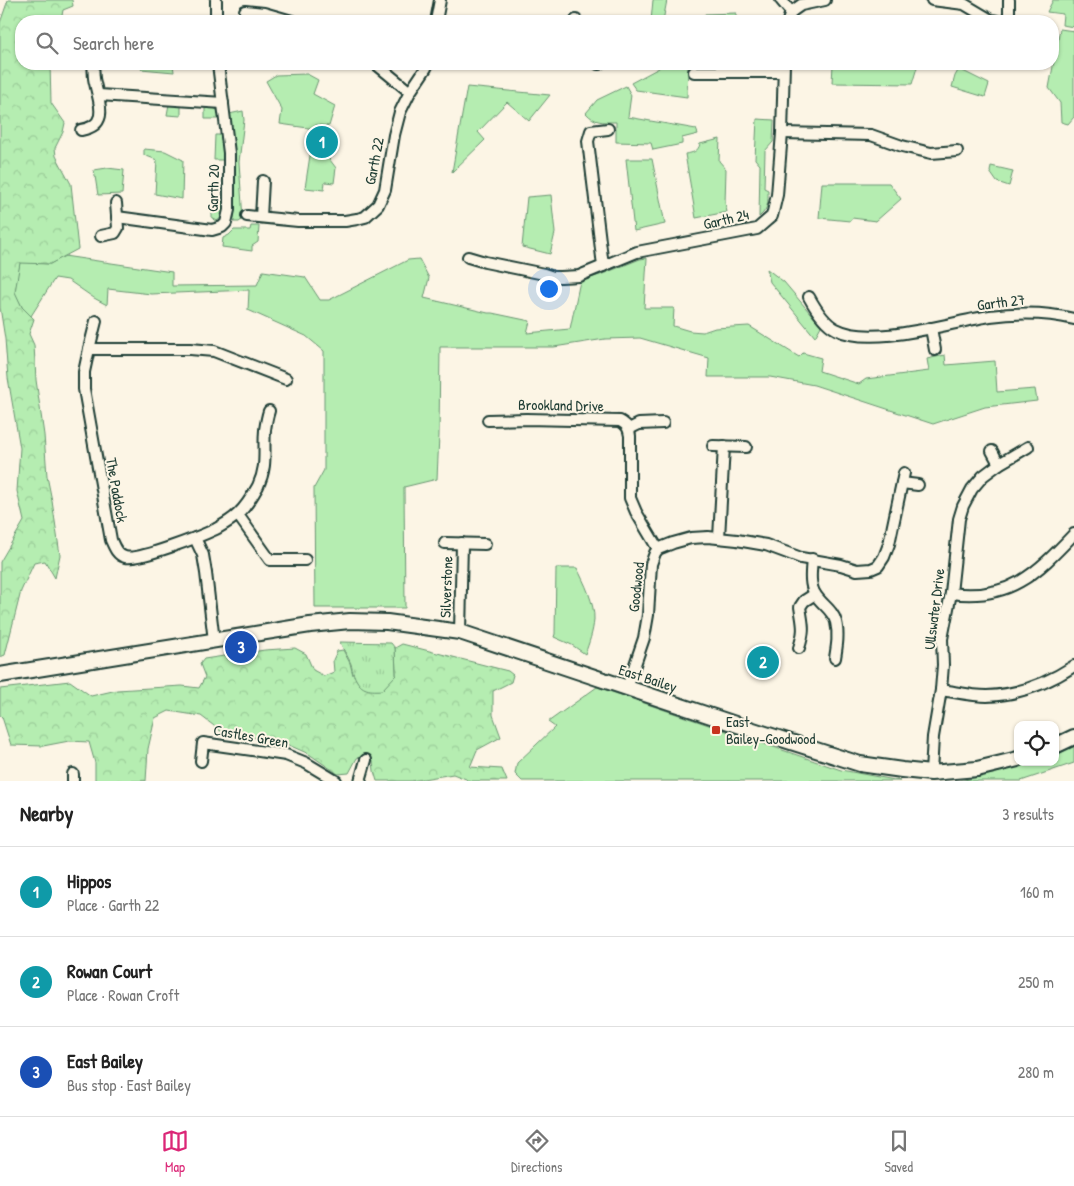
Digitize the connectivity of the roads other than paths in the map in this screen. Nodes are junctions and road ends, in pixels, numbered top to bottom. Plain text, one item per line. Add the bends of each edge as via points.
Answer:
1 (216, 0) edge
2 (440, 0) edge
3 (781, 0) edge
4 (824, 0) edge
5 (932, 0) edge
6 (1009, 0) edge
7 (245, 11) dead end
8 (216, 15) edge
9 (271, 15) edge
10 (437, 15) edge
11 (788, 15) edge
12 (791, 15) edge
13 (983, 15) edge
14 (1009, 15) edge
15 (93, 70) edge
16 (219, 70) edge
17 (383, 70) edge
18 (425, 70) edge
19 (739, 70) edge
20 (784, 70) edge
21 (694, 72) dead end
22 (410, 92) junction
23 (99, 95) junction
24 (223, 102) junction
25 (608, 129) dead end
26 (81, 130) dead end
27 (782, 133) junction
28 (958, 151) dead end
29 (263, 181) dead end
30 (116, 203) dead end
31 (117, 216) junction
32 (247, 216) dead end
33 (261, 217) junction
34 (101, 236) dead end
35 (468, 257) dead end
36 (602, 266) junction
37 (809, 297) dead end
38 (1074, 319) edge
39 (96, 320) dead end
40 (931, 328) junction
41 (89, 349) junction
42 (936, 350) dead end
43 (286, 380) dead end
44 (269, 411) dead end
45 (488, 420) dead end
46 (663, 423) dead end
47 (629, 429) junction
48 (712, 446) dead end
49 (724, 446) junction
50 (1028, 447) dead end
51 (746, 448) dead end
52 (992, 451) dead end
53 (1000, 464) junction
54 (918, 485) dead end
55 (238, 514) junction
56 (1074, 534) edge
57 (195, 538) junction
58 (718, 538) junction
59 (445, 543) dead end
60 (462, 543) junction
61 (485, 544) dead end
62 (658, 549) junction
63 (812, 559) junction
64 (305, 560) dead end
65 (951, 593) junction
66 (815, 594) junction
67 (460, 632) junction
68 (214, 641) junction
69 (799, 648) dead end
70 (835, 658) dead end
71 (1074, 666) edge
72 (0, 675) edge
73 (628, 688) junction
74 (941, 690) junction
75 (1074, 737) edge
76 (1059, 744) edge
77 (366, 760) dead end
78 (1014, 760) edge
79 (201, 761) dead end
80 (931, 772) junction
81 (336, 781) edge
82 (360, 781) edge

1 - 8 street
2 - 10 street
3 - 11 street
4 - 12 street via 801,5
5 - 13 street via 964,4
6 - 14 street
7 - 9 street
15 - 23 street
16 - 24 street, Garth 20
17 - 22 street
18 - 22 street, Garth 22
19 - 21 street, Garth 24
20 - 27 street, Garth 24
22 - 33 street, Garth 22 via 394,135 385,190 378,205 365,216 346,221
23 - 24 street
23 - 26 street via 99,120 90,129
24 - 31 street, Garth 20 via 229,153 229,210 222,227 212,230
25 - 36 street via 591,132 588,141
27 - 28 street via 872,136 931,153
27 - 36 street, Garth 24 via 772,216 757,229 637,252
29 - 33 street
30 - 31 street
31 - 34 street via 115,233
32 - 33 street, Garth 22
35 - 36 street, Garth 24 via 553,277 578,276
37 - 40 street, Garth 27 via 834,329 850,334 867,337
38 - 40 street, Garth 27 via 1060,315 1014,314
39 - 41 street, The Paddock
40 - 42 street
41 - 43 street via 214,351
41 - 57 street, The Paddock via 84,389 115,550 123,557 132,558
44 - 55 street, The Paddock via 264,469 258,486
45 - 47 street, Brookland Drive via 620,420
46 - 47 street via 639,424
47 - 62 street via 630,498
48 - 49 street
49 - 51 street
49 - 58 street
50 - 53 street, Ullswater Drive
52 - 53 street
53 - 65 street, Ullswater Drive via 983,476 963,506
54 - 63 street, Goodwood via 903,478 889,544 878,566 857,570
55 - 57 street, The Paddock
55 - 64 street via 270,560
56 - 65 street via 1056,553 1014,586 986,594
57 - 68 street via 203,555
58 - 62 street, Goodwood via 691,538
58 - 63 street, Goodwood via 766,545
59 - 60 street, Silverstone
60 - 61 street, Silverstone
60 - 67 street, Silverstone
62 - 73 street, Goodwood via 651,564 644,638
63 - 66 street via 811,581
65 - 74 street, Ullswater Drive via 942,639
66 - 69 street via 800,607 804,626
66 - 70 street via 831,610 836,622
67 - 68 street, East Bailey via 387,622 350,621
67 - 73 street, East Bailey
68 - 72 street, East Bailey
71 - 74 street via 1036,686 1008,695 985,696
73 - 80 street, East Bailey via 860,764
74 - 80 street, Ullswater Drive
75 - 76 street
77 - 82 street
78 - 80 street, East Bailey via 977,770
79 - 81 street, Castles Green via 203,743 286,755

